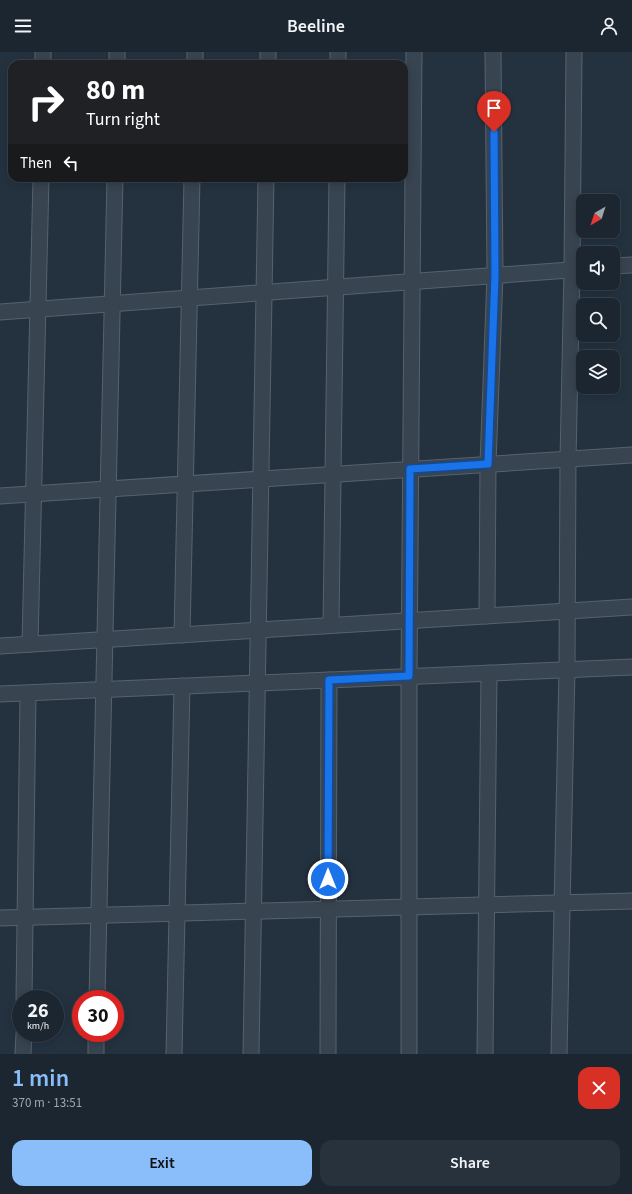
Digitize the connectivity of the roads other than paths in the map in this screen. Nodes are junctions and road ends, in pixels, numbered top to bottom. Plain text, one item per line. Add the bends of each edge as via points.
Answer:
1 (414, 52) edge
2 (493, 52) edge
3 (574, 52) edge
4 (40, 182) edge
5 (115, 182) edge
6 (192, 182) edge
7 (266, 182) edge
8 (337, 182) edge
9 (578, 246) edge
10 (632, 265) edge
11 (620, 266) edge
12 (576, 269) edge
13 (495, 275) junction
14 (412, 281) junction
15 (336, 286) junction
16 (577, 290) edge
17 (264, 292) junction
18 (190, 298) junction
19 (112, 303) junction
20 (38, 309) junction
21 (0, 312) edge
22 (632, 455) edge
23 (568, 459) junction
24 (488, 464) junction
25 (410, 469) junction
26 (333, 474) junction
27 (261, 479) junction
28 (185, 484) junction
29 (108, 489) junction
30 (33, 494) junction
31 (0, 496) edge
32 (632, 607) edge
33 (568, 611) junction
34 (487, 616) junction
35 (410, 620) junction
36 (332, 625) junction
37 (258, 630) junction
38 (182, 635) junction
39 (105, 640) junction
40 (30, 644) junction
41 (0, 646) edge
42 (632, 667) edge
43 (567, 670) junction
44 (489, 673) junction
45 (409, 676) junction
46 (329, 680) junction
47 (257, 683) junction
48 (182, 686) junction
49 (104, 690) junction
50 (28, 693) junction
51 (0, 694) edge
52 (632, 901) edge
53 (562, 903) junction
54 (487, 905) junction
55 (409, 907) junction
56 (328, 910) junction
57 (254, 912) junction
58 (177, 914) junction
59 (99, 916) junction
60 (0, 918) edge
61 (25, 918) junction
62 (24, 990) edge
63 (97, 990) edge
64 (24, 1042) edge
65 (96, 1042) edge
66 (23, 1054) edge
67 (96, 1054) edge
68 (174, 1054) edge
69 (251, 1054) edge
70 (328, 1054) edge
71 (409, 1054) edge
72 (486, 1054) edge
73 (559, 1054) edge

1 - 14 street
2 - 13 street
3 - 9 street
4 - 20 street
5 - 19 street
6 - 18 street
7 - 17 street
8 - 15 street
10 - 11 street
12 - 13 street
13 - 14 street
13 - 24 street
14 - 15 street
14 - 25 street
15 - 17 street
15 - 26 street
16 - 23 street
17 - 18 street
17 - 27 street
18 - 19 street
18 - 28 street
19 - 20 street
19 - 29 street
20 - 21 street
20 - 30 street
22 - 23 street
23 - 24 street
23 - 33 street
24 - 25 street
24 - 34 street
25 - 26 street
25 - 35 street
26 - 27 street
26 - 36 street
27 - 28 street
27 - 37 street
28 - 29 street
28 - 38 street
29 - 30 street
29 - 39 street
30 - 31 street
30 - 40 street
32 - 33 street
33 - 34 street
33 - 43 street
34 - 35 street
35 - 36 street
35 - 45 street
36 - 37 street
37 - 38 street
37 - 47 street
38 - 39 street
39 - 40 street
39 - 49 street
40 - 41 street
42 - 43 street
43 - 44 street
43 - 53 street
44 - 45 street
44 - 54 street
45 - 46 street
45 - 55 street
46 - 47 street
46 - 56 street
47 - 48 street
47 - 57 street
48 - 49 street
48 - 58 street
49 - 50 street
49 - 59 street
50 - 51 street
50 - 61 street
52 - 53 street
53 - 54 street
53 - 73 street
54 - 55 street
54 - 72 street
55 - 56 street
55 - 71 street
56 - 57 street
56 - 70 street
57 - 58 street
57 - 69 street
58 - 59 street
58 - 68 street
59 - 61 street
59 - 63 street
60 - 61 street
61 - 62 street
64 - 66 street
65 - 67 street

